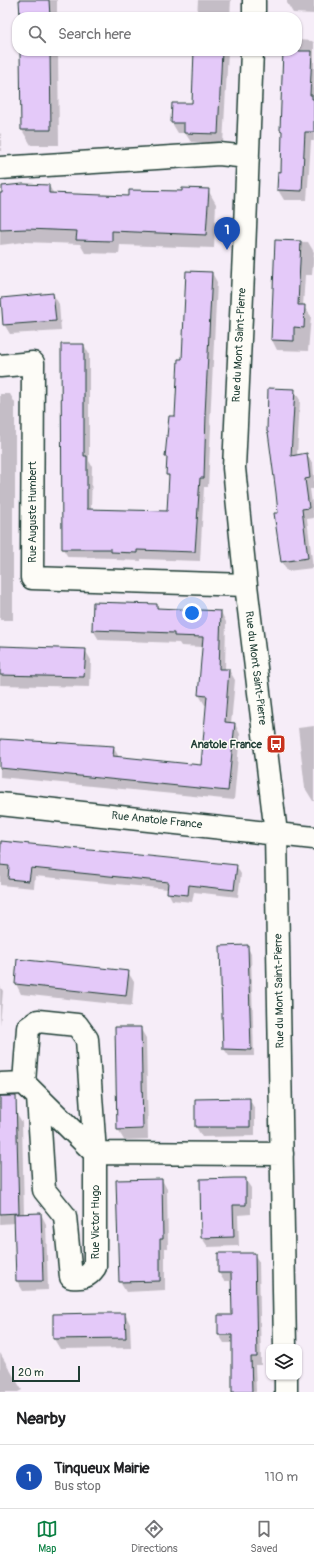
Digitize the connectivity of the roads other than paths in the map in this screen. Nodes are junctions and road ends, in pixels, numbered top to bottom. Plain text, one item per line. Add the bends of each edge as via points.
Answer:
1 (254, 0) edge
2 (254, 12) edge
3 (252, 56) edge
4 (248, 157) junction
5 (0, 168) edge
6 (0, 366) edge
7 (246, 585) junction
8 (0, 804) edge
9 (276, 833) junction
10 (314, 838) edge
11 (0, 1084) edge
12 (31, 1090) junction
13 (95, 1153) junction
14 (282, 1154) junction
15 (285, 1344) edge
16 (286, 1380) edge
17 (286, 1392) edge

1 - 2 street
3 - 4 street, Rue du Mont Saint-Pierre
4 - 5 street via 218,154
4 - 7 street, Rue du Mont Saint-Pierre via 234,468
6 - 7 street, Rue Auguste Humbert via 33,363 32,578
7 - 9 street, Rue du Mont Saint-Pierre
8 - 9 street, Rue Anatole France
9 - 10 street, Rue Anatole France
9 - 14 street, Rue du Mont Saint-Pierre
11 - 12 street
12 - 13 street
12 - 13 street, Rue Victor Hugo via 28,1028 38,1021 77,1025 87,1039
12 - 13 street, Rue Victor Hugo via 44,1190 65,1216 71,1277 83,1278 90,1275 96,1267
13 - 14 street
14 - 15 street, Rue du Mont Saint-Pierre
16 - 17 street

